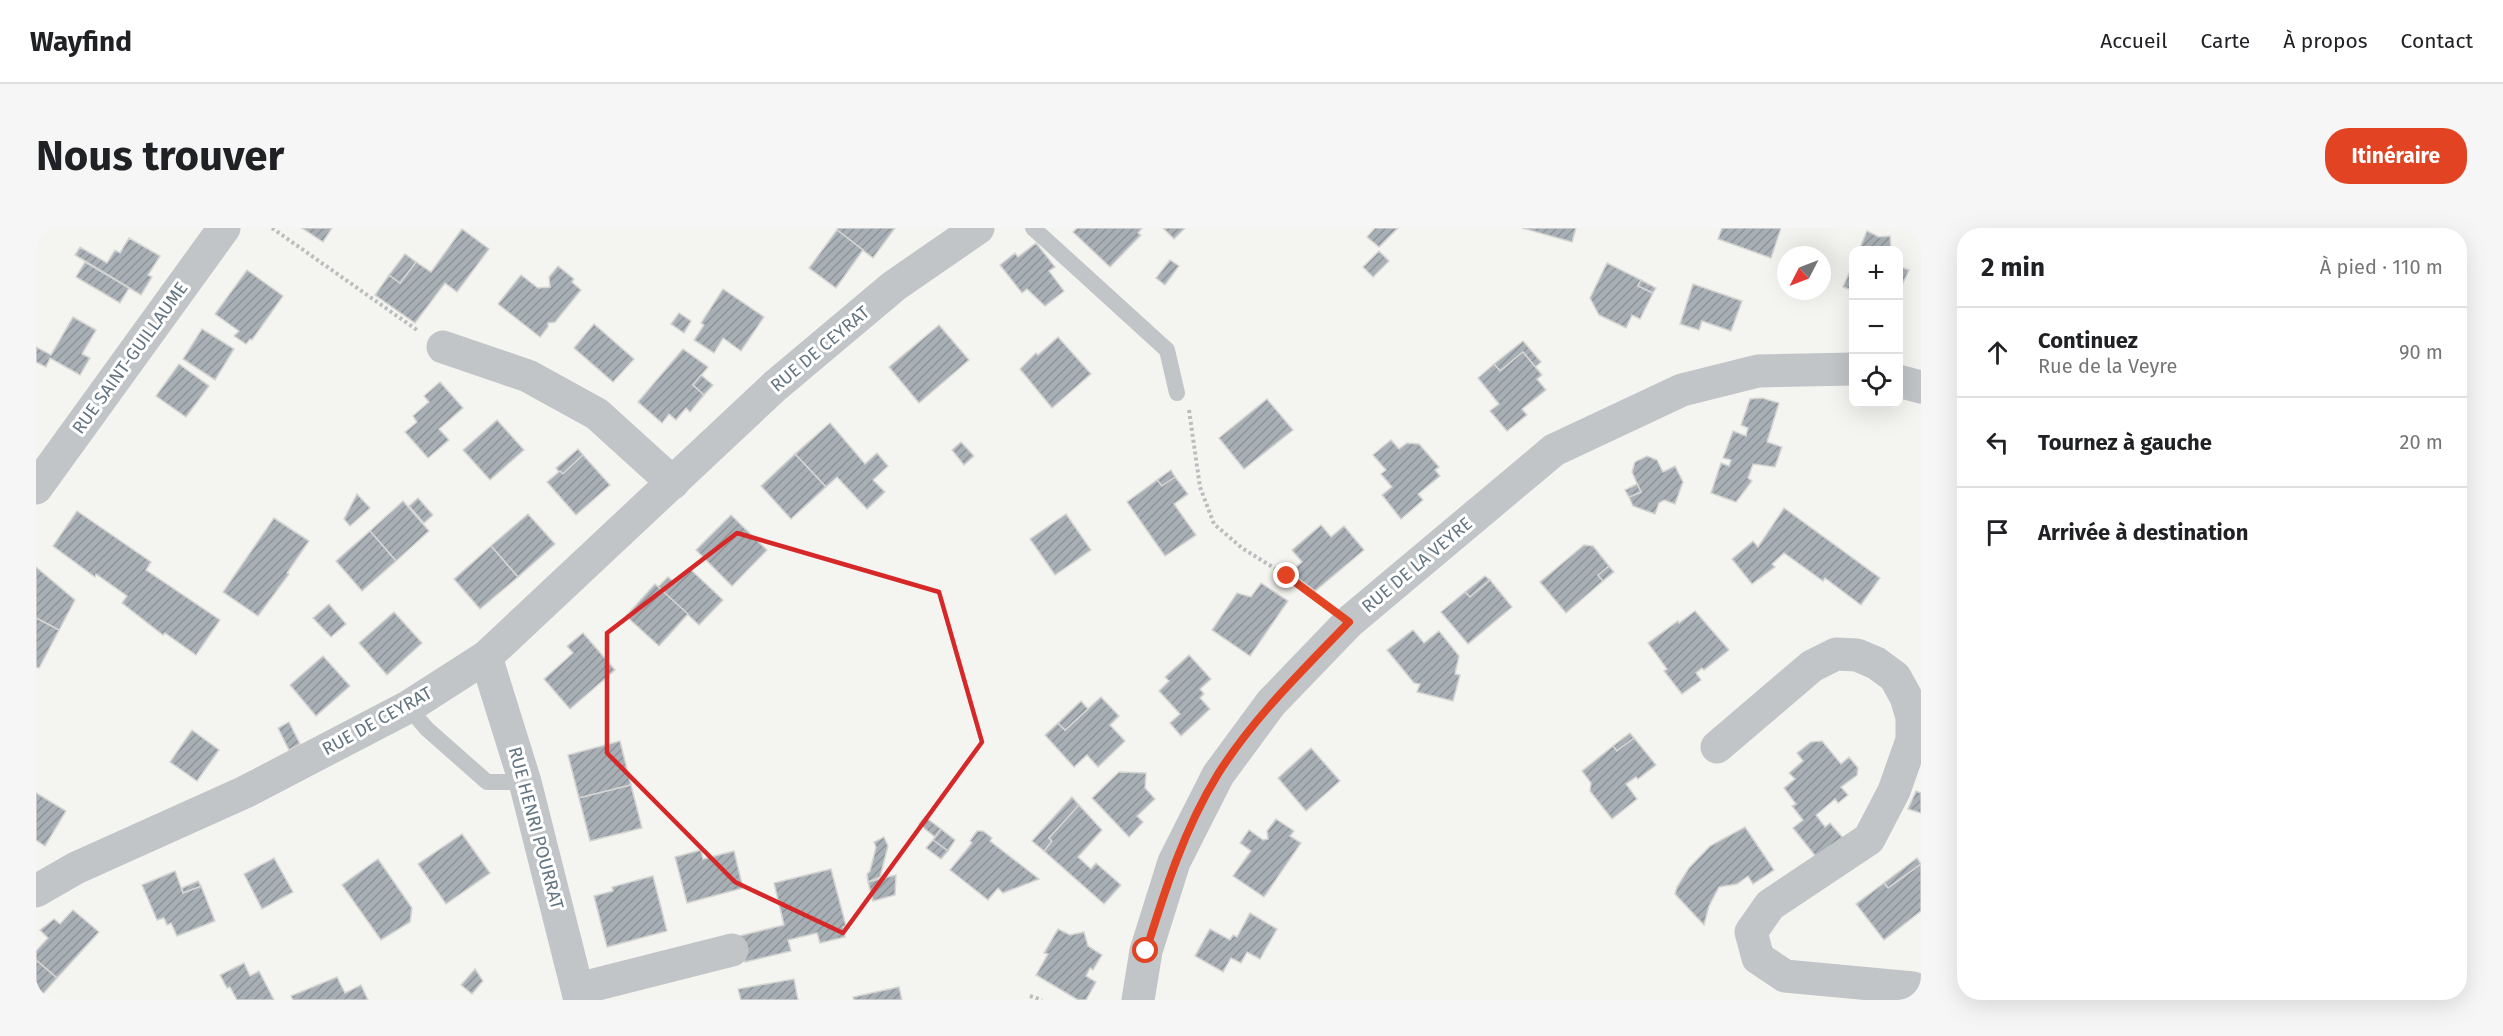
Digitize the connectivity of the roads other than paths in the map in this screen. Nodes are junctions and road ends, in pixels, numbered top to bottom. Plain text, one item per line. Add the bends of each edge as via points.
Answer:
1 (978, 228) edge
2 (1033, 228) edge
3 (216, 231) edge
4 (443, 347) road end
5 (1849, 369) edge
6 (1903, 382) edge
7 (1921, 387) edge
8 (1177, 393) road end
9 (673, 483) junction
10 (36, 488) edge
11 (486, 657) junction
12 (408, 707) junction
13 (1717, 747) dead end
14 (525, 782) junction
15 (36, 891) edge
16 (732, 950) dead end
17 (579, 995) edge
18 (1921, 996) edge
19 (1138, 1000) edge

1 - 9 street, RUE DE CEYRAT via 884,294 775,386
2 - 8 lane via 1167,350
3 - 10 street, RUE SAINT-GUILLAUME
4 - 9 street via 528,376 597,414
5 - 19 street, RUE DE LA VEYRE via 1758,371 1682,390 1554,450 1349,622 1271,703 1218,775 1174,862 1146,951
6 - 7 street
9 - 11 street, RUE DE CEYRAT
11 - 12 street, RUE DE CEYRAT
11 - 14 street, RUE HENRI POURRAT
12 - 14 lane via 487,782
12 - 15 street, RUE DE CEYRAT via 245,792 76,868
13 - 18 street via 1812,666 1836,654 1857,655 1895,677 1912,717 1912,740 1894,791 1869,839 1770,905 1751,932 1758,958 1785,976 1913,988
14 - 17 street, RUE HENRI POURRAT
16 - 17 street

